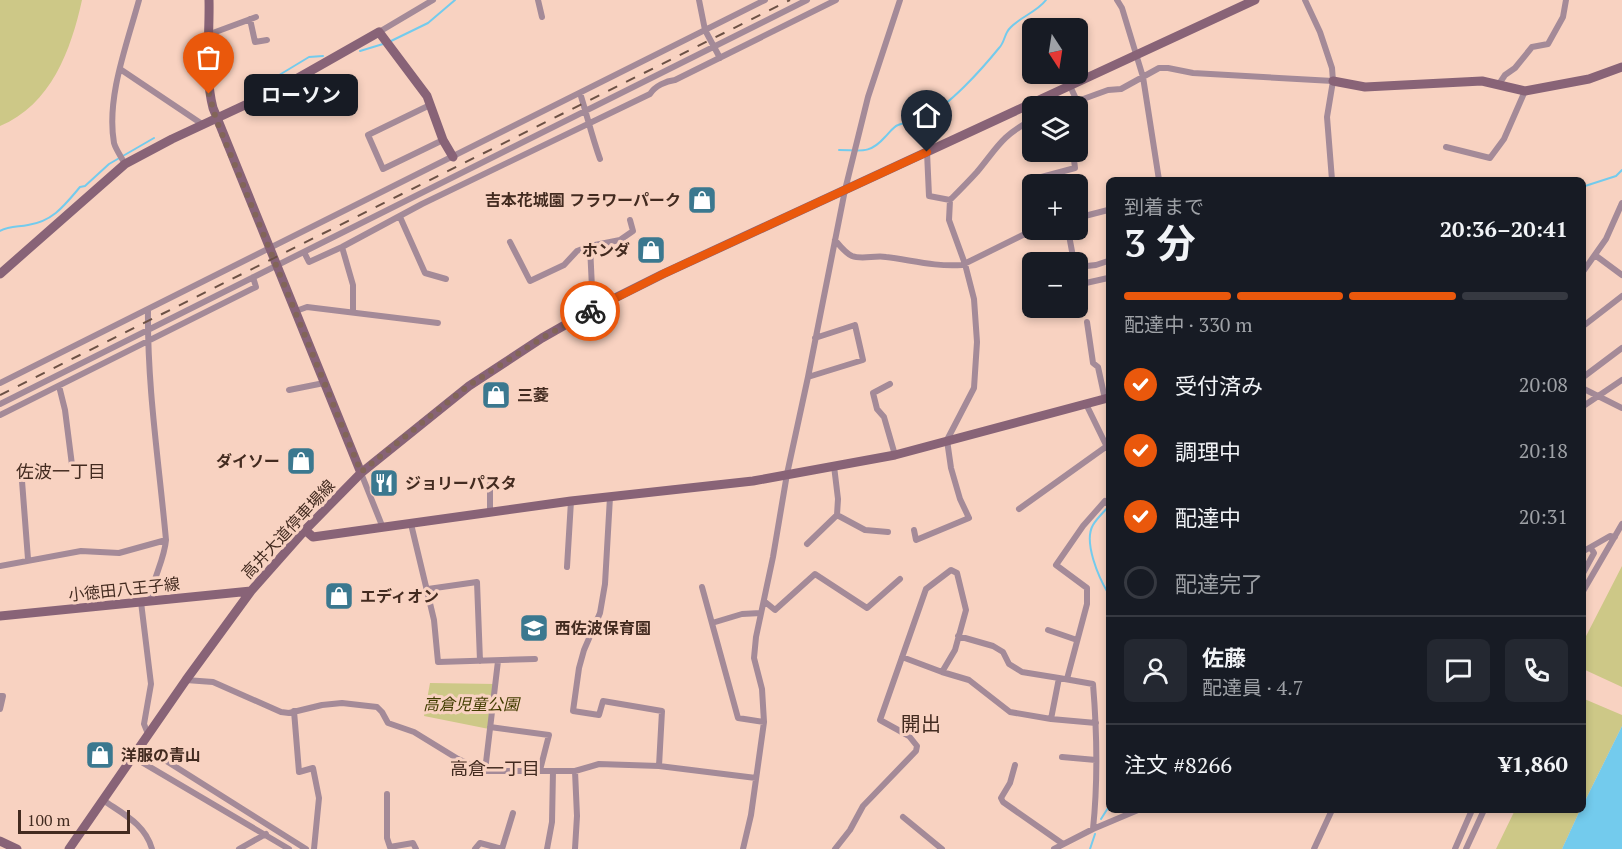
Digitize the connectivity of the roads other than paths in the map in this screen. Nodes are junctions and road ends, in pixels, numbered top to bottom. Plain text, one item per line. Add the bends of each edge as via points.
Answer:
1 (139, 0) edge
2 (209, 0) edge
3 (433, 0) edge
4 (538, 0) edge
5 (710, 0) edge
6 (765, 0) edge
7 (807, 0) edge
8 (837, 0) edge
9 (900, 0) edge
10 (1118, 0) edge
11 (1255, 0) edge
12 (1305, 0) edge
13 (1566, 0) edge
14 (700, 1) edge
15 (542, 16) dead end
16 (705, 30) junction
17 (210, 34) junction
18 (384, 39) junction
19 (267, 40) dead end
20 (713, 46) junction
21 (1136, 55) junction
22 (720, 58) junction
23 (1622, 67) edge
24 (120, 69) junction
25 (1143, 77) junction
26 (1333, 81) junction
27 (1498, 84) junction
28 (1070, 86) junction
29 (1525, 91) junction
30 (580, 93) junction
31 (1073, 96) edge
32 (1088, 99) edge
33 (430, 105) junction
34 (586, 110) junction
35 (1006, 115) junction
36 (216, 119) junction
37 (587, 123) junction
38 (202, 124) junction
39 (1022, 125) edge
40 (1015, 129) junction
41 (443, 140) junction
42 (1446, 147) dead end
43 (927, 152) junction
44 (453, 157) junction
45 (600, 159) dead end
46 (1074, 162) edge
47 (125, 164) junction
48 (1053, 174) edge
49 (1159, 177) edge
50 (1332, 177) edge
51 (845, 190) junction
52 (950, 200) junction
53 (1622, 203) edge
54 (1106, 211) edge
55 (1088, 215) edge
56 (400, 217) junction
57 (630, 220) dead end
58 (1022, 236) edge
59 (835, 240) junction
60 (510, 242) dead end
61 (590, 246) junction
62 (342, 247) junction
63 (270, 248) junction
64 (304, 252) junction
65 (1595, 255) junction
66 (1106, 262) edge
67 (965, 264) junction
68 (277, 266) junction
69 (1088, 266) edge
70 (1586, 267) edge
71 (0, 274) edge
72 (1622, 275) edge
73 (253, 277) junction
74 (1106, 278) edge
75 (447, 279) dead end
76 (1088, 283) edge
77 (1622, 296) edge
78 (148, 309) junction
79 (592, 309) junction
80 (296, 311) junction
81 (353, 312) junction
82 (1087, 322) dead end
83 (438, 323) dead end
84 (1586, 324) edge
85 (148, 329) junction
86 (815, 338) junction
87 (147, 341) junction
88 (1622, 348) edge
89 (1586, 375) edge
90 (808, 377) junction
91 (1622, 380) edge
92 (324, 382) junction
93 (0, 383) edge
94 (890, 384) dead end
95 (59, 386) junction
96 (289, 390) dead end
97 (1586, 390) edge
98 (0, 394) edge
99 (1106, 395) edge
100 (1599, 397) junction
101 (1106, 398) edge
102 (2, 403) edge
103 (1086, 404) junction
104 (1586, 405) edge
105 (1622, 408) edge
106 (9, 411) junction
107 (0, 415) edge
108 (947, 441) junction
109 (1106, 443) edge
110 (1106, 448) edge
111 (895, 455) junction
112 (72, 465) dead end
113 (834, 466) junction
114 (21, 468) dead end
115 (361, 472) junction
116 (787, 474) junction
117 (490, 484) dead end
118 (610, 496) junction
119 (571, 501) junction
120 (1106, 502) edge
121 (1019, 508) dead end
122 (490, 513) junction
123 (837, 515) junction
124 (411, 524) junction
125 (1622, 524) edge
126 (383, 528) junction
127 (305, 530) junction
128 (914, 530) dead end
129 (888, 532) dead end
130 (1615, 537) junction
131 (166, 540) junction
132 (807, 544) dead end
133 (1591, 548) junction
134 (1586, 550) edge
135 (27, 559) junction
136 (0, 566) edge
137 (567, 567) dead end
138 (1586, 568) edge
139 (900, 579) dead end
140 (1586, 586) edge
141 (702, 587) dead end
142 (428, 589) junction
143 (251, 591) junction
144 (764, 601) junction
145 (146, 602) junction
146 (761, 614) junction
147 (0, 616) edge
148 (712, 623) junction
149 (1048, 630) dead end
150 (958, 636) junction
151 (1077, 640) junction
152 (902, 657) junction
153 (535, 659) dead end
154 (498, 661) junction
155 (480, 662) junction
156 (942, 672) junction
157 (1059, 678) junction
158 (1067, 679) junction
159 (186, 680) junction
160 (0, 696) edge
161 (0, 709) edge
162 (294, 711) junction
163 (1051, 719) junction
164 (764, 722) junction
165 (1096, 723) junction
166 (490, 727) junction
167 (148, 734) junction
168 (141, 745) junction
169 (133, 757) junction
170 (1062, 757) dead end
171 (1096, 760) junction
172 (1015, 765) dead end
173 (659, 766) junction
174 (540, 770) junction
175 (485, 771) junction
176 (553, 771) junction
177 (575, 771) junction
178 (756, 778) junction
179 (387, 794) dead end
180 (103, 800) junction
181 (513, 813) dead end
182 (1130, 813) edge
183 (1331, 813) edge
184 (1471, 813) edge
185 (1483, 813) edge
186 (903, 817) dead end
187 (274, 828) junction
188 (1093, 828) junction
189 (266, 834) junction
190 (0, 841) edge
191 (1063, 844) junction
192 (17, 849) edge
193 (69, 849) edge
194 (152, 849) edge
195 (239, 849) edge
196 (288, 849) edge
197 (306, 849) edge
198 (314, 849) edge
199 (416, 849) edge
200 (475, 849) edge
201 (502, 849) edge
202 (548, 849) edge
203 (575, 849) edge
204 (743, 849) edge
205 (835, 849) edge
206 (942, 849) edge
207 (1054, 849) edge
208 (1314, 849) edge
209 (1455, 849) edge
210 (1466, 849) edge

1 - 24 street
2 - 17 street
3 - 18 street
4 - 15 street
5 - 14 street
6 - 16 street
7 - 20 street
8 - 22 street
9 - 51 street via 868,97
10 - 21 street
11 - 21 street, 高井大道停車場線
12 - 26 street via 1327,49
13 - 27 street via 1563,17 1548,44 1532,47
14 - 16 street
16 - 20 street
16 - 30 street
17 - 19 street via 253,18 255,42
17 - 36 street via 209,94
18 - 33 street
18 - 36 street
20 - 22 street
20 - 34 street
21 - 25 street
21 - 28 street, 高井大道停車場線
22 - 37 street
23 - 29 street via 1589,79
24 - 38 street
24 - 47 street via 113,107 114,145
25 - 26 street via 1168,68 1193,73
25 - 32 street
25 - 49 street
26 - 27 street via 1365,87 1482,81
26 - 50 street via 1326,117
27 - 29 street
28 - 31 street
28 - 35 street, 高井大道停車場線
29 - 42 street via 1504,139 1490,158
30 - 34 street
30 - 44 street
33 - 41 street
33 - 41 street via 368,135 382,169
34 - 37 street
34 - 64 street
35 - 40 street
35 - 43 street, 高井大道停車場線
36 - 38 street
36 - 63 street
37 - 45 street
37 - 56 street
38 - 47 street
39 - 40 street
40 - 52 street
41 - 44 street
43 - 51 street, 高井大道停車場線
43 - 52 street via 929,196
44 - 63 street
46 - 48 street via 1075,168
47 - 71 street
51 - 59 street
51 - 79 street, 高井大道停車場線
52 - 67 street via 949,220
53 - 65 street
54 - 55 street
56 - 62 street
56 - 75 street via 425,273
57 - 61 street via 633,231 620,240
58 - 67 street
59 - 67 street via 853,256 886,256 950,266
59 - 86 street
60 - 61 street via 530,281 564,265 577,251
61 - 79 street
62 - 64 street via 309,262
62 - 81 street via 353,285
63 - 68 street
63 - 78 street
64 - 68 street
65 - 70 street
65 - 72 street
66 - 69 street
67 - 108 street via 974,299 976,378
68 - 73 street
68 - 80 street
73 - 85 street
73 - 87 street via 256,287
74 - 76 street
77 - 84 street
78 - 85 street
78 - 93 street
79 - 115 street, 高井大道停車場線 via 468,386
80 - 81 street via 307,307
80 - 92 street
81 - 83 street
82 - 99 street via 1093,363 1098,367
85 - 87 street
85 - 102 street
86 - 90 street
86 - 90 street via 855,325 863,360
87 - 95 street
87 - 131 street
88 - 89 street
90 - 116 street
91 - 100 street
92 - 96 street
92 - 115 street
94 - 111 street via 873,393
95 - 106 street
95 - 112 street
97 - 100 street
98 - 102 street
100 - 104 street
100 - 105 street
101 - 103 street
102 - 106 street
103 - 108 street
103 - 109 street
106 - 107 street
108 - 111 street
108 - 128 street via 951,468 969,518 916,540
110 - 121 street
111 - 113 street
113 - 116 street
113 - 123 street
114 - 135 street
115 - 126 street
115 - 127 street, 高井大道停車場線
116 - 118 street
116 - 144 street
117 - 122 street
118 - 119 street
118 - 173 street via 605,584 600,613 579,668 573,711 599,715 603,701 662,711
119 - 122 street
119 - 137 street
120 - 151 street via 1083,526 1056,565 1087,588 1087,604
122 - 124 street
123 - 129 street via 865,530
123 - 132 street
124 - 126 street
124 - 142 street
125 - 130 street
126 - 127 street via 314,537
127 - 143 street, 高井大道停車場線
130 - 133 street
130 - 140 street
131 - 135 street via 119,553 81,551
131 - 145 street
133 - 134 street
133 - 138 street via 1594,553
135 - 136 street
139 - 144 street via 867,608 815,574 775,610
141 - 148 street
142 - 155 street via 438,662
142 - 155 street via 477,582
143 - 145 street, 小徳田八王子線
143 - 159 street, 高井大道停車場線
144 - 146 street
145 - 147 street, 小徳田八王子線
145 - 167 street via 151,684 144,724
146 - 148 street via 742,614
146 - 164 street via 754,658 762,689
148 - 164 street via 738,718
149 - 151 street
150 - 152 street via 966,610 957,573 951,570 926,589
150 - 156 street
150 - 157 street via 993,646 1022,672
151 - 158 street
152 - 156 street
152 - 205 street via 880,720 909,735 917,746 863,806
153 - 154 street
154 - 155 street
154 - 166 street
156 - 163 street via 969,680 1011,712
157 - 158 street
157 - 163 street
158 - 165 street via 1093,684
159 - 162 street via 213,682 281,712
159 - 167 street, 高井大道停車場線
160 - 161 street
162 - 175 street via 342,703 377,707 388,723 414,732
162 - 198 street via 299,772 313,768 318,789
163 - 165 street
164 - 178 street
165 - 171 street
166 - 174 street via 549,735
166 - 175 street
167 - 168 street, 高井大道停車場線
168 - 169 street, 高井大道停車場線
168 - 187 street
169 - 180 street, 高井大道停車場線
169 - 189 street
170 - 171 street
171 - 188 street
172 - 191 street via 1001,798 1003,802
173 - 177 street via 598,764
173 - 178 street
174 - 175 street
174 - 176 street
176 - 177 street
176 - 202 street
177 - 203 street
178 - 204 street
179 - 199 street via 390,847 413,843
180 - 193 street, 高井大道停車場線
180 - 194 street via 139,824
181 - 201 street
182 - 188 street
183 - 208 street
184 - 209 street
185 - 210 street
186 - 206 street
187 - 189 street
187 - 197 street
188 - 191 street
189 - 195 street
189 - 196 street
190 - 192 street
191 - 207 street
200 - 201 street via 480,843

